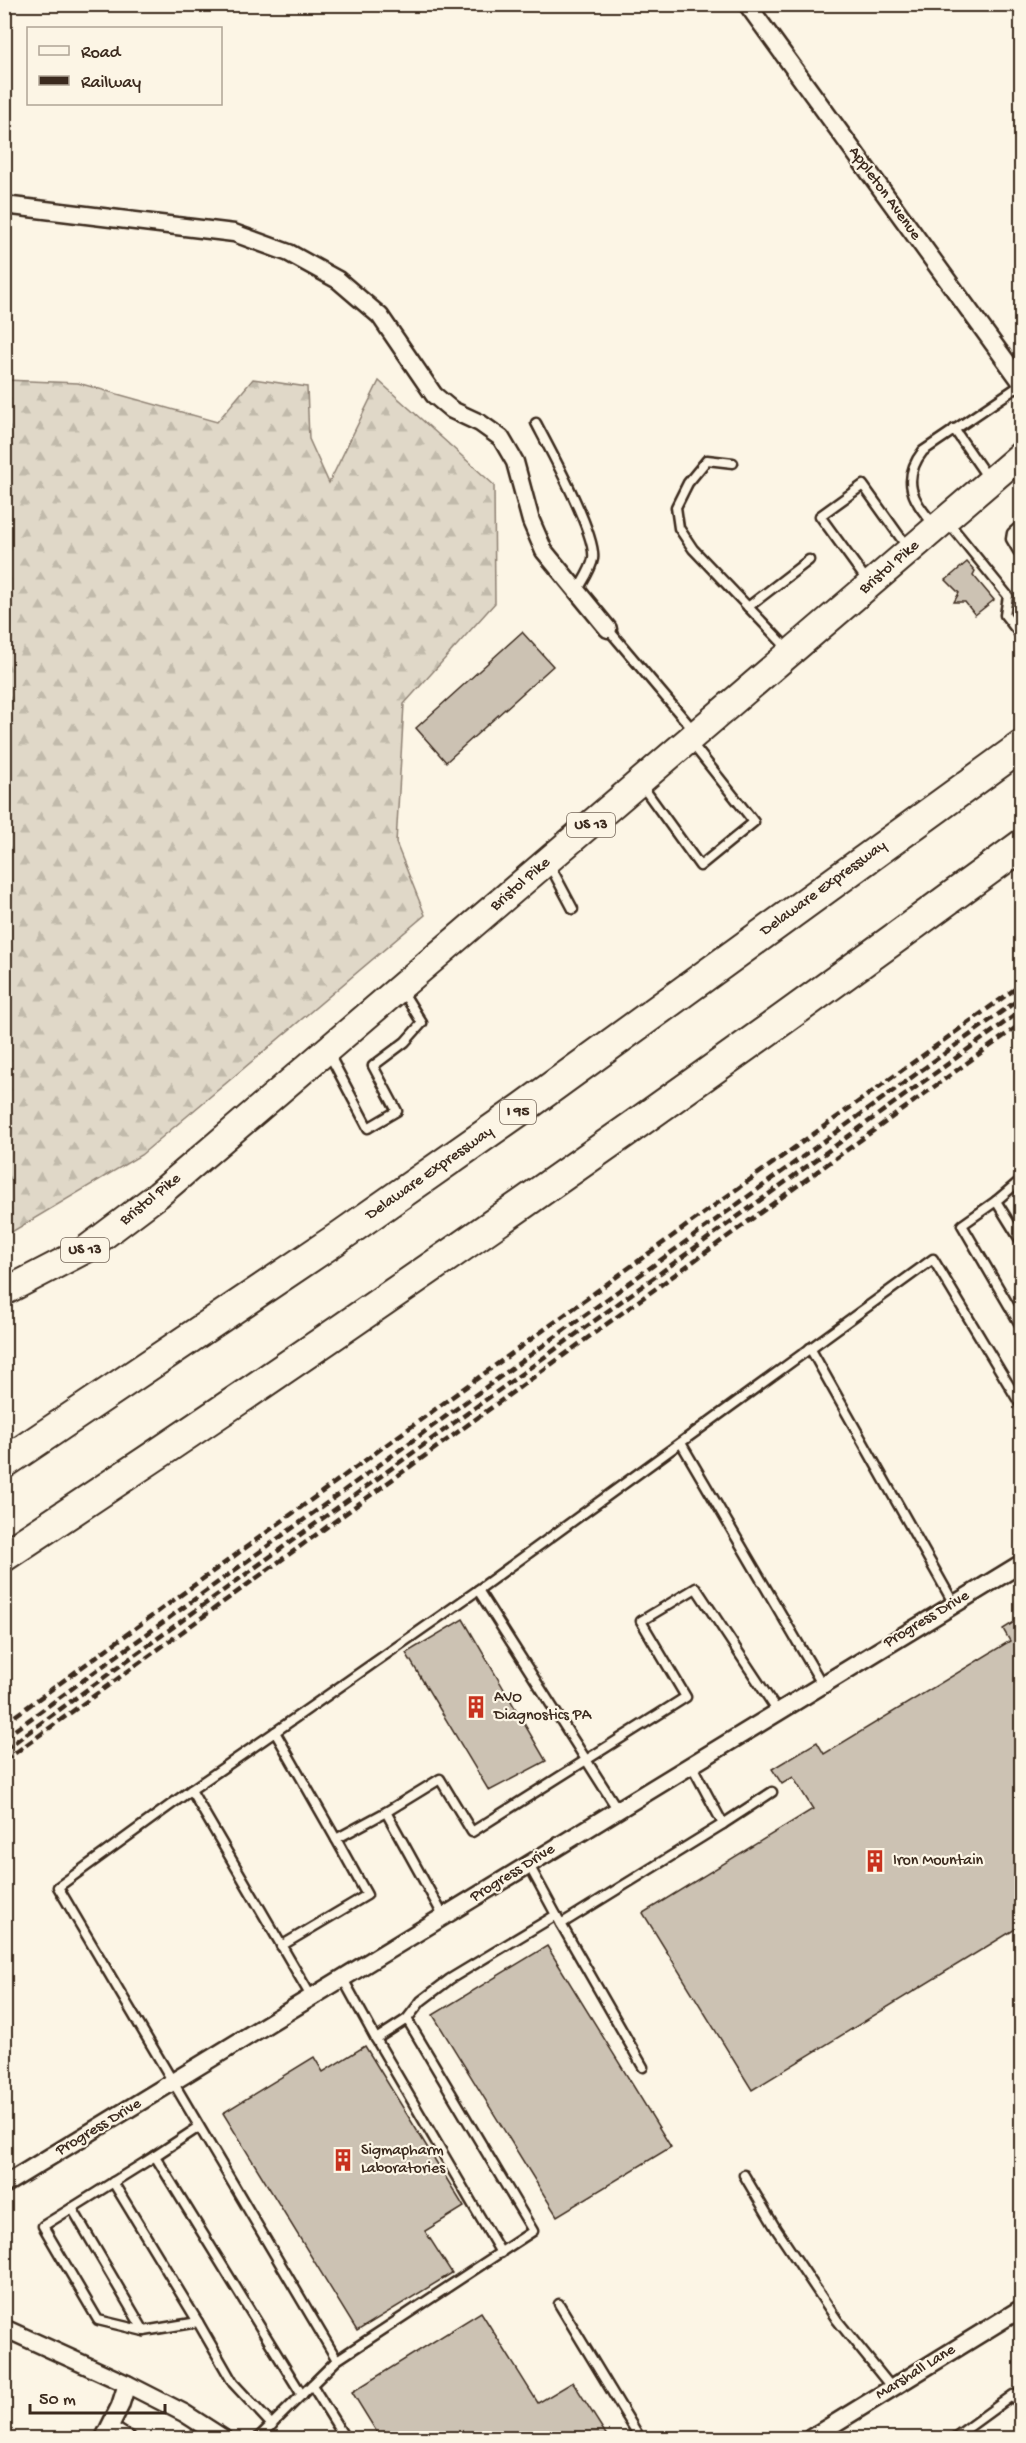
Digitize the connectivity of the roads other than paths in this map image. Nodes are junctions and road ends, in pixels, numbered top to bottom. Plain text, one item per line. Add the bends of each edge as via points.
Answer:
1 (747, 4) edge
2 (4, 205) edge
3 (1022, 383) edge
4 (536, 423) dead end
5 (954, 429) junction
6 (1022, 454) edge
7 (734, 464) dead end
8 (990, 481) junction
9 (941, 523) junction
10 (1022, 524) edge
11 (1018, 550) dead end
12 (909, 551) junction
13 (809, 560) dead end
14 (870, 585) junction
15 (577, 593) junction
16 (748, 607) junction
17 (608, 629) joint
18 (1022, 637) edge
19 (791, 653) junction
20 (693, 737) junction
21 (1022, 746) edge
22 (640, 783) junction
23 (1022, 845) edge
24 (548, 862) junction
25 (573, 909) dead end
26 (401, 989) junction
27 (328, 1051) junction
28 (1022, 1179) edge
29 (996, 1201) junction
30 (1022, 1243) edge
31 (4, 1292) edge
32 (1022, 1328) edge
33 (810, 1348) junction
34 (1022, 1407) edge
35 (681, 1443) junction
36 (4, 1463) edge
37 (4, 1556) edge
38 (1022, 1563) edge
39 (478, 1590) junction
40 (954, 1604) junction
41 (822, 1684) junction
42 (778, 1712) junction
43 (275, 1732) junction
44 (587, 1761) junction
45 (692, 1766) junction
46 (192, 1790) junction
47 (772, 1792) dead end
48 (618, 1810) junction
49 (386, 1812) junction
50 (723, 1824) junction
51 (336, 1839) junction
52 (529, 1864) junction
53 (556, 1915) junction
54 (444, 1917) junction
55 (561, 1924) junction
56 (282, 1946) junction
57 (343, 1979) junction
58 (312, 1998) junction
59 (407, 2019) junction
60 (376, 2039) junction
61 (643, 2067) dead end
62 (173, 2082) junction
63 (199, 2127) junction
64 (155, 2156) junction
65 (744, 2175) dead end
66 (113, 2182) junction
67 (4, 2185) edge
68 (72, 2208) junction
69 (501, 2253) junction
70 (559, 2304) dead end
71 (1022, 2308) edge
72 (198, 2322) junction
73 (4, 2328) edge
74 (144, 2331) junction
75 (337, 2360) junction
76 (127, 2384) junction
77 (312, 2385) junction
78 (892, 2388) junction
79 (1022, 2390) edge
80 (302, 2395) junction
81 (1012, 2395) junction
82 (1022, 2408) edge
83 (272, 2425) junction
84 (107, 2432) edge
85 (132, 2439) edge
86 (223, 2439) edge
87 (258, 2439) edge
88 (345, 2439) edge
89 (640, 2439) edge
90 (812, 2439) edge
91 (954, 2439) edge

1 - 3 street, Appleton Avenue
2 - 15 street via 234,233 289,253 338,280 380,316 434,396 501,438 515,462 537,537 553,565
3 - 5 lane
4 - 15 lane via 565,477 593,545 593,560
5 - 8 lane
5 - 9 lane via 923,451 913,464 910,479 923,512
6 - 8 main road, Bristol Pike / US 13
7 - 16 lane via 707,460 688,483 676,507 679,528 693,549
8 - 9 main road, Bristol Pike / US 13
9 - 12 main road, Bristol Pike / US 13
9 - 18 lane via 1008,596 1005,615
10 - 11 lane via 1011,539
12 - 14 main road, Bristol Pike / US 13
12 - 14 lane via 862,485 820,516
13 - 16 lane
14 - 19 main road, Bristol Pike / US 13
15 - 17 street
16 - 19 lane
17 - 20 lane
19 - 20 main road, Bristol Pike / US 13
20 - 22 main road, Bristol Pike / US 13
20 - 22 lane via 754,822 700,866
21 - 36 highway, Delaware Expressway / I 95 via 495,1128 326,1247
22 - 24 main road, Bristol Pike / US 13
23 - 37 highway via 554,1183
24 - 25 lane
24 - 26 main road, Bristol Pike / US 13
26 - 27 main road, Bristol Pike / US 13
26 - 27 lane via 422,1023 405,1042 373,1066 397,1111 368,1128
27 - 31 main road, Bristol Pike / US 13 via 109,1234 60,1265
28 - 29 lane
29 - 30 lane
29 - 32 lane via 962,1225
33 - 34 lane via 933,1259
33 - 35 lane
33 - 40 lane
35 - 39 lane
35 - 41 lane
38 - 40 street, Progress Drive
39 - 43 lane
39 - 44 lane
40 - 41 street, Progress Drive
41 - 42 street, Progress Drive
42 - 44 lane via 696,1588 641,1621 686,1697
42 - 45 street, Progress Drive
43 - 46 lane
43 - 51 lane
44 - 48 lane
44 - 49 lane via 472,1832 440,1779
45 - 48 street, Progress Drive
45 - 50 lane
46 - 56 lane
46 - 62 lane via 58,1887
47 - 50 lane
48 - 52 street, Progress Drive
49 - 51 lane
49 - 54 lane
50 - 55 lane
51 - 56 lane via 367,1894
52 - 53 lane
52 - 54 street, Progress Drive
53 - 55 lane
53 - 59 lane via 450,1979 421,2001
54 - 57 street, Progress Drive
55 - 61 lane
56 - 58 lane
57 - 58 street, Progress Drive
57 - 60 lane
58 - 62 street, Progress Drive
59 - 60 lane
59 - 69 lane via 533,2231
60 - 69 lane
62 - 63 lane
62 - 67 street, Progress Drive
63 - 64 lane
63 - 75 lane
64 - 66 lane
64 - 80 lane
65 - 78 lane via 837,2320
66 - 68 lane
66 - 72 lane
68 - 74 lane
68 - 74 lane via 43,2226 98,2320
69 - 75 lane
70 - 89 lane
71 - 78 street, Marshall Lane
72 - 74 lane
72 - 83 lane via 233,2383
73 - 76 street
75 - 77 lane
76 - 84 street
76 - 86 street
77 - 80 lane
77 - 88 lane
78 - 90 street, Marshall Lane
79 - 81 lane
80 - 83 lane
81 - 82 lane
81 - 91 lane
83 - 87 lane
84 - 85 lane

